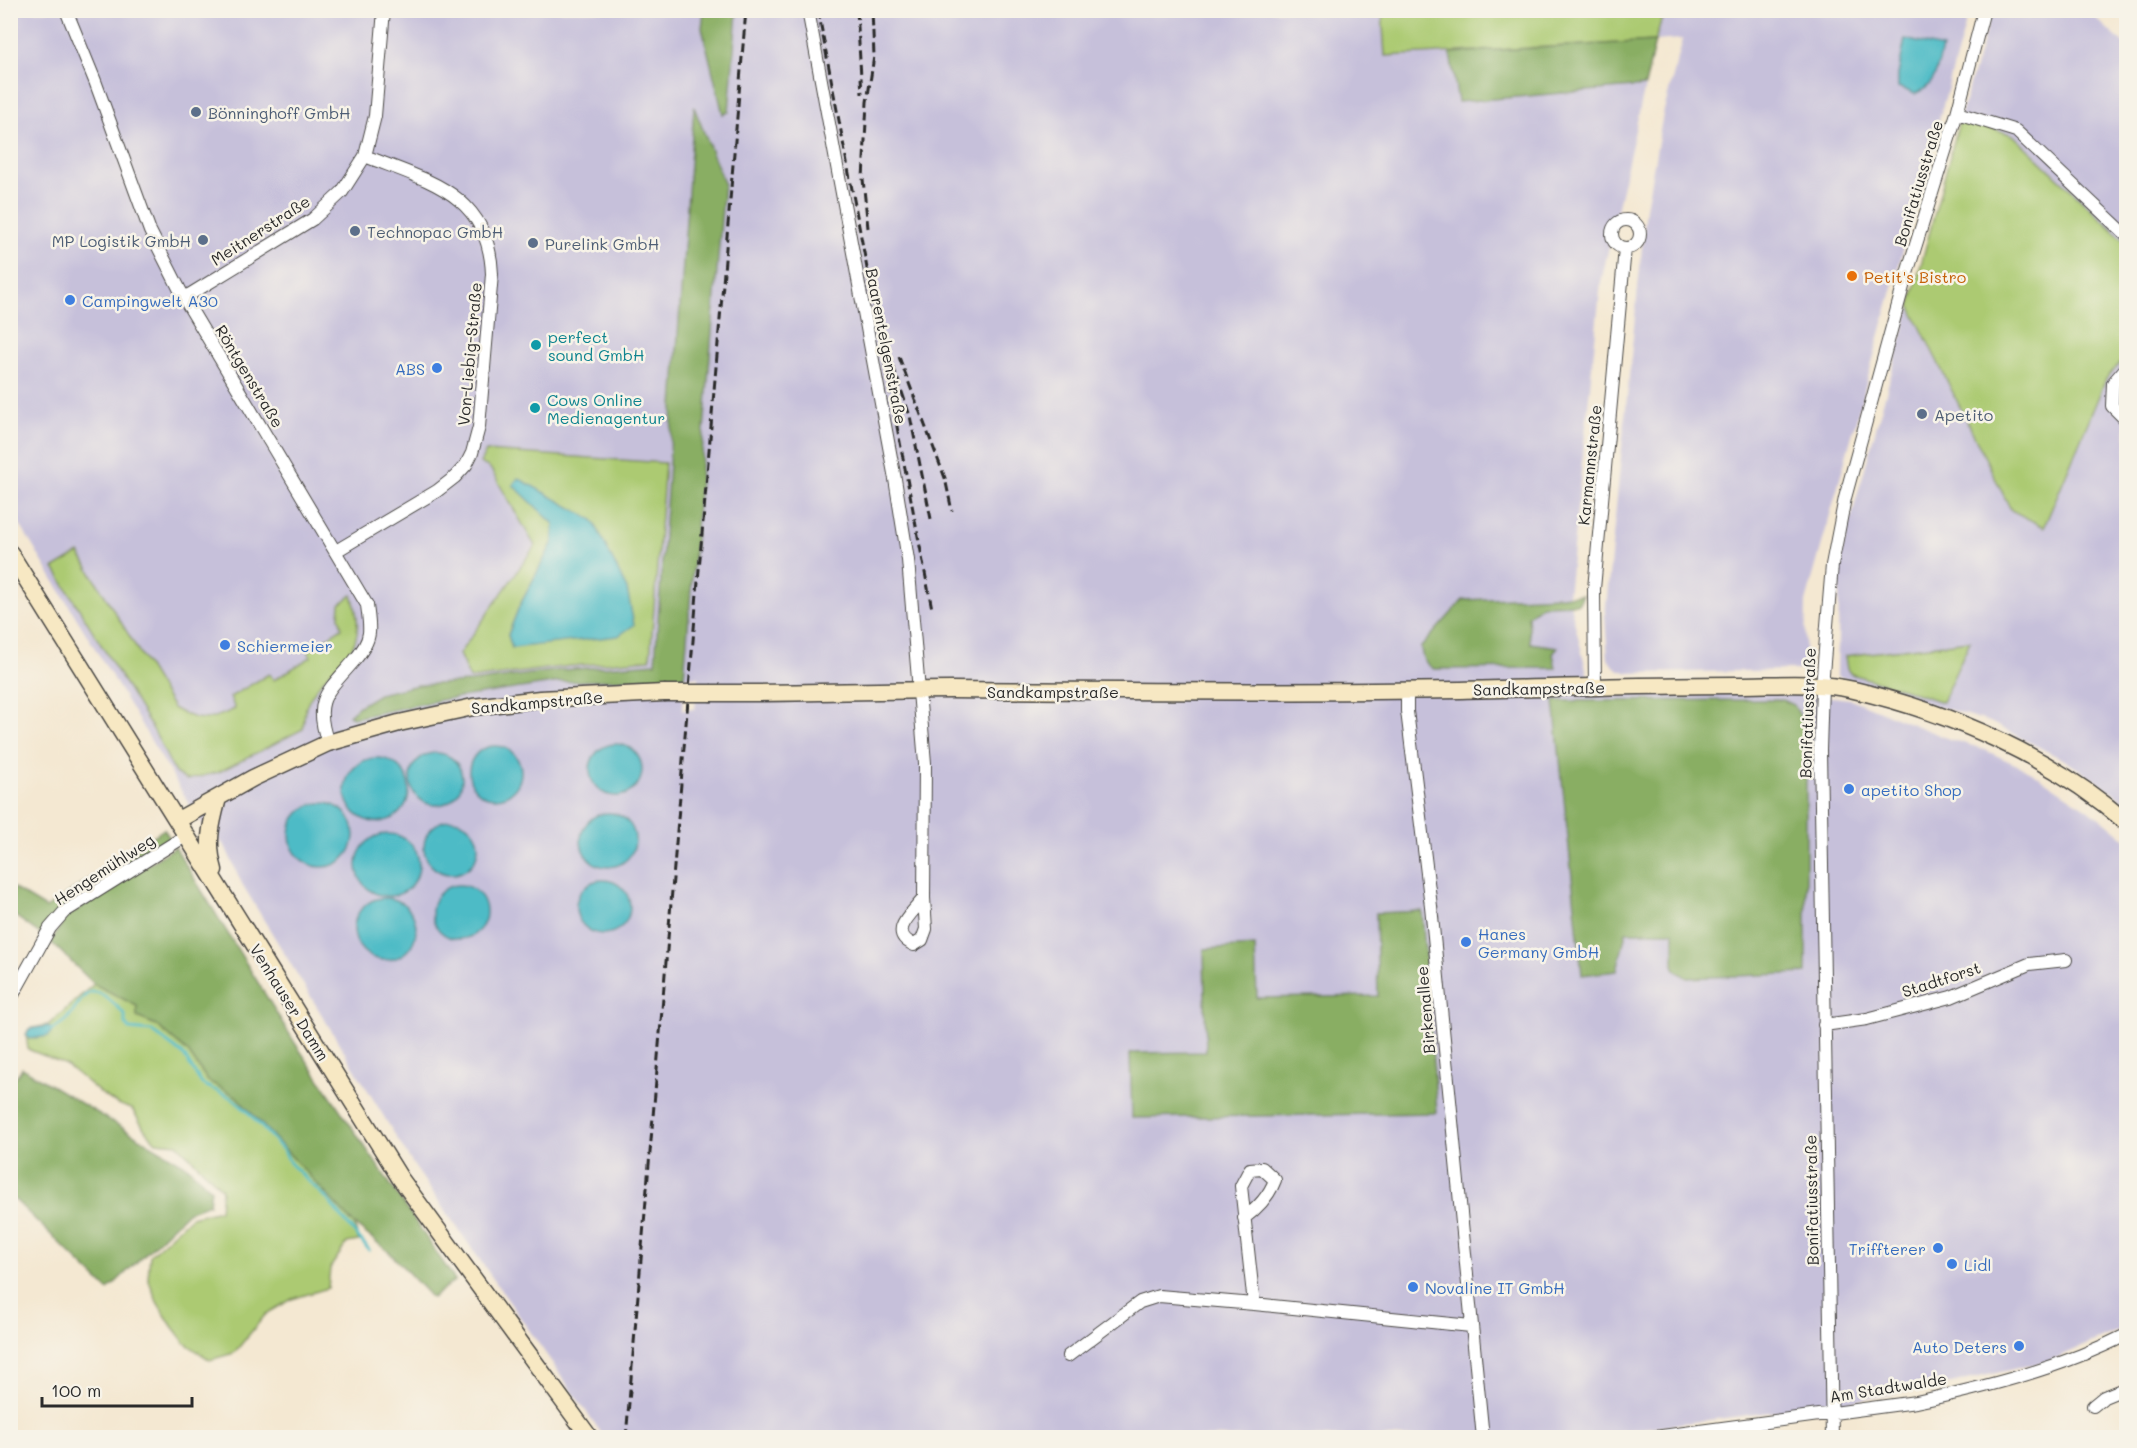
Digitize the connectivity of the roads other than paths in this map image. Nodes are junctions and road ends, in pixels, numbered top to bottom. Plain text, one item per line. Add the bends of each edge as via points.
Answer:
1 (66, 10) edge
2 (384, 10) edge
3 (808, 10) edge
4 (1984, 10) edge
5 (1957, 113) junction
6 (365, 156) junction
7 (2127, 236) edge
8 (1625, 248) dead end
9 (184, 298) junction
10 (2127, 368) edge
11 (2127, 420) edge
12 (336, 551) junction
13 (10, 553) edge
14 (1822, 686) junction
15 (1594, 687) junction
16 (918, 690) junction
17 (1407, 691) junction
18 (328, 744) junction
19 (218, 798) junction
20 (2127, 822) edge
21 (182, 828) junction
22 (924, 898) dead end
23 (231, 906) junction
24 (2066, 960) dead end
25 (10, 1000) edge
26 (1824, 1025) junction
27 (1244, 1218) dead end
28 (1254, 1304) junction
29 (1471, 1326) junction
30 (2127, 1335) edge
31 (1068, 1356) dead end
32 (2127, 1388) edge
33 (2092, 1406) dead end
34 (1832, 1413) junction
35 (590, 1437) edge
36 (1483, 1437) edge
37 (1647, 1437) edge
38 (1832, 1437) edge

1 - 9 street, Röntgenstraße via 150,231
2 - 6 street, Meitnerstraße via 375,116
3 - 16 street, Baarentelgenstraße via 897,490 908,560
4 - 5 street, Bonifatiusstraße
5 - 7 street via 2016,131
5 - 14 street, Bonifatiusstraße via 1904,283 1845,498 1832,565
6 - 9 street, Meitnerstraße via 342,192 313,219
6 - 12 street, Von-Liebig-Straße via 441,186 464,204 483,230 492,274 479,427 466,465 437,491
8 - 15 street, Karmannstraße via 1595,577
9 - 12 street, Röntgenstraße
10 - 11 street via 2113,383 2112,406
12 - 18 street, Röntgenstraße via 367,605 369,634 361,652 323,702 321,724
13 - 21 street, Venhauser Damm
14 - 15 street, Sandkampstraße
14 - 20 street, Sandkampstraße via 1851,689 1914,707 1988,735 2070,778
14 - 26 street, Bonifatiusstraße
15 - 17 street, Sandkampstraße
16 - 17 street, Sandkampstraße
16 - 18 street, Sandkampstraße, bridge via 571,697 473,707
16 - 22 street via 925,763
17 - 29 street, Birkenallee
18 - 19 street, Sandkampstraße
19 - 21 street, Sandkampstraße
19 - 23 street via 209,853
21 - 23 street, Venhauser Damm
21 - 25 street, Hengemühlweg via 64,912 50,928
23 - 35 street, Venhauser Damm via 400,1178
24 - 26 street, Stadtforst via 2029,964 1951,997 1867,1019
26 - 34 street, Bonifatiusstraße
27 - 28 street
28 - 29 street
28 - 31 street via 1159,1296 1140,1302
29 - 36 street, Birkenallee
30 - 34 street, Am Stadtwalde via 2054,1365 1996,1383 1916,1402
32 - 33 street via 2104,1396
34 - 37 street, Am Stadtwalde
34 - 38 street, Bonifatiusstraße

